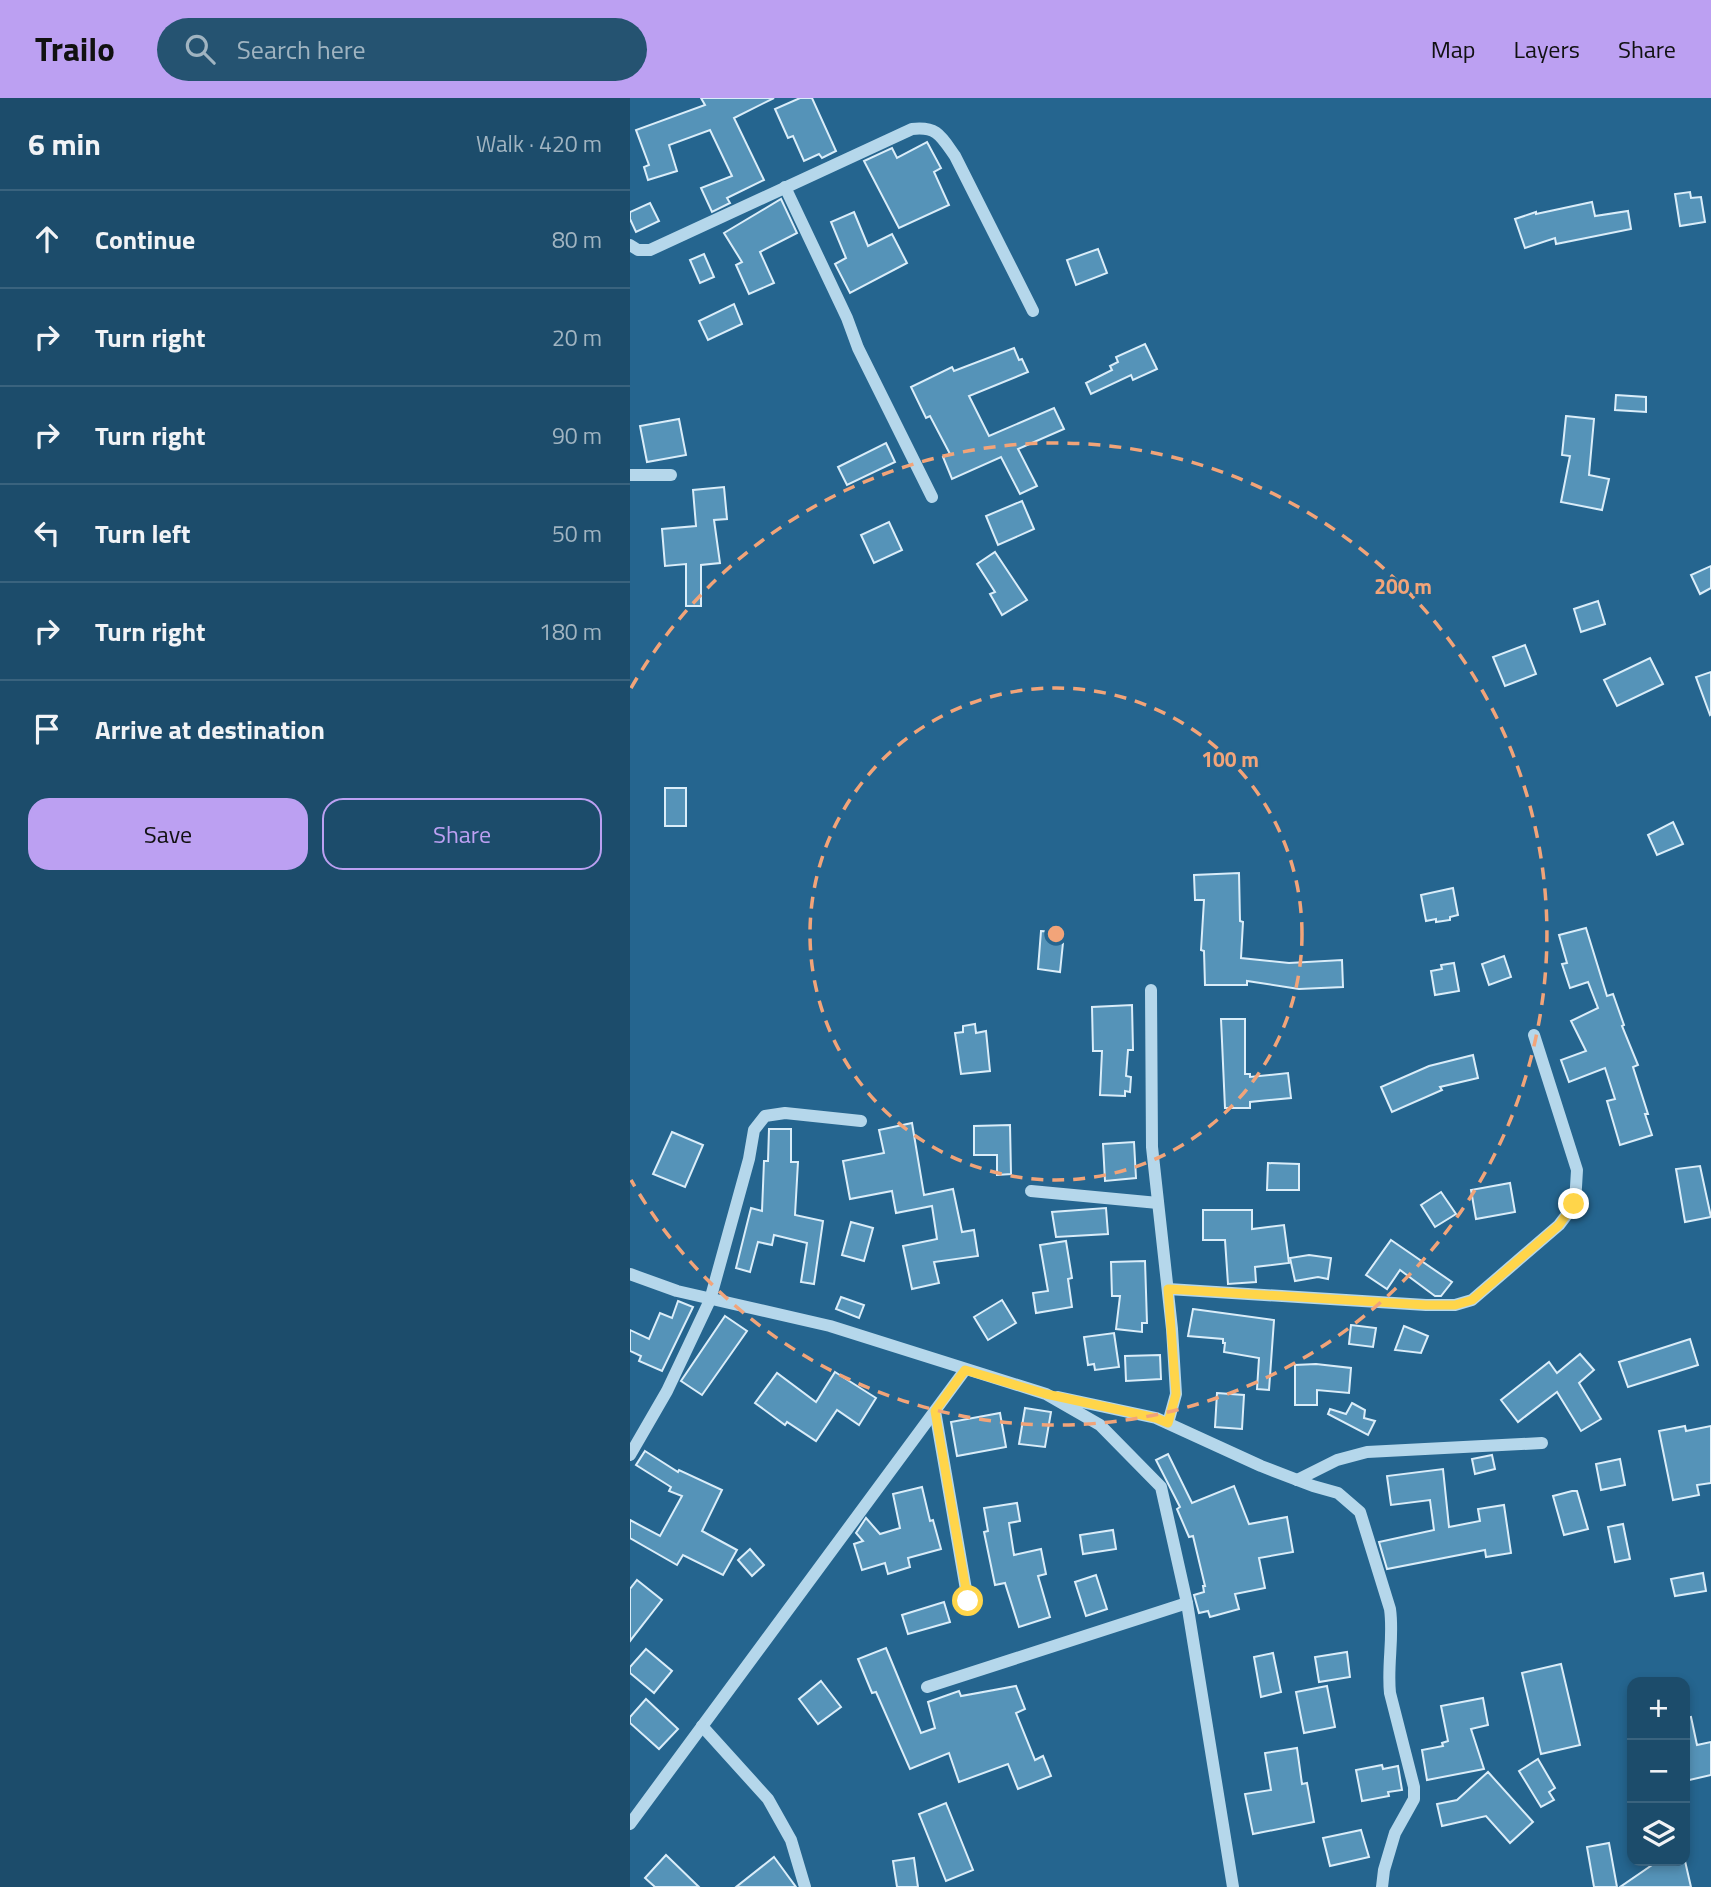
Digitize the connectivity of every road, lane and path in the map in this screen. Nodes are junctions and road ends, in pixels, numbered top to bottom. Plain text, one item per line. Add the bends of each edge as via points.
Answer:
1 (786, 187) junction
2 (630, 245) edge
3 (1033, 311) dead end
4 (630, 475) edge
5 (671, 475) dead end
6 (932, 497) dead end
7 (1151, 990) dead end
8 (1534, 1035) dead end
9 (861, 1121) dead end
10 (1031, 1191) dead end
11 (1158, 1203) junction
12 (630, 1274) edge
13 (1168, 1289) junction
14 (710, 1300) junction
15 (965, 1370) junction
16 (1046, 1394) junction
17 (935, 1411) junction
18 (1168, 1423) junction
19 (1542, 1443) dead end
20 (630, 1455) edge
21 (1297, 1480) junction
22 (968, 1601) dead end
23 (1187, 1603) junction
24 (927, 1687) dead end
25 (702, 1727) junction
26 (630, 1824) edge
27 (805, 1887) edge
28 (1233, 1887) edge
29 (1382, 1887) edge

1 - 2 street via 650,250
1 - 3 street via 912,129 934,130 955,156
1 - 6 street
4 - 5 street
7 - 11 street via 1152,1147
8 - 13 street via 1577,1170 1574,1204 1559,1225 1472,1300 1426,1305
9 - 14 street via 785,1112 765,1116 754,1130
10 - 11 street
11 - 13 street
12 - 14 street
13 - 18 street via 1176,1394
14 - 15 street via 830,1326
14 - 20 street via 667,1391
15 - 16 street
15 - 17 street
16 - 18 street
16 - 23 street via 1100,1425 1161,1487
17 - 22 street
17 - 25 street
18 - 21 street
19 - 21 street via 1367,1452 1337,1460
21 - 29 street via 1338,1493 1360,1512 1391,1609 1388,1679 1415,1787 1414,1799 1395,1833
23 - 24 street
23 - 28 street
25 - 26 street
25 - 27 street via 768,1798 790,1840

